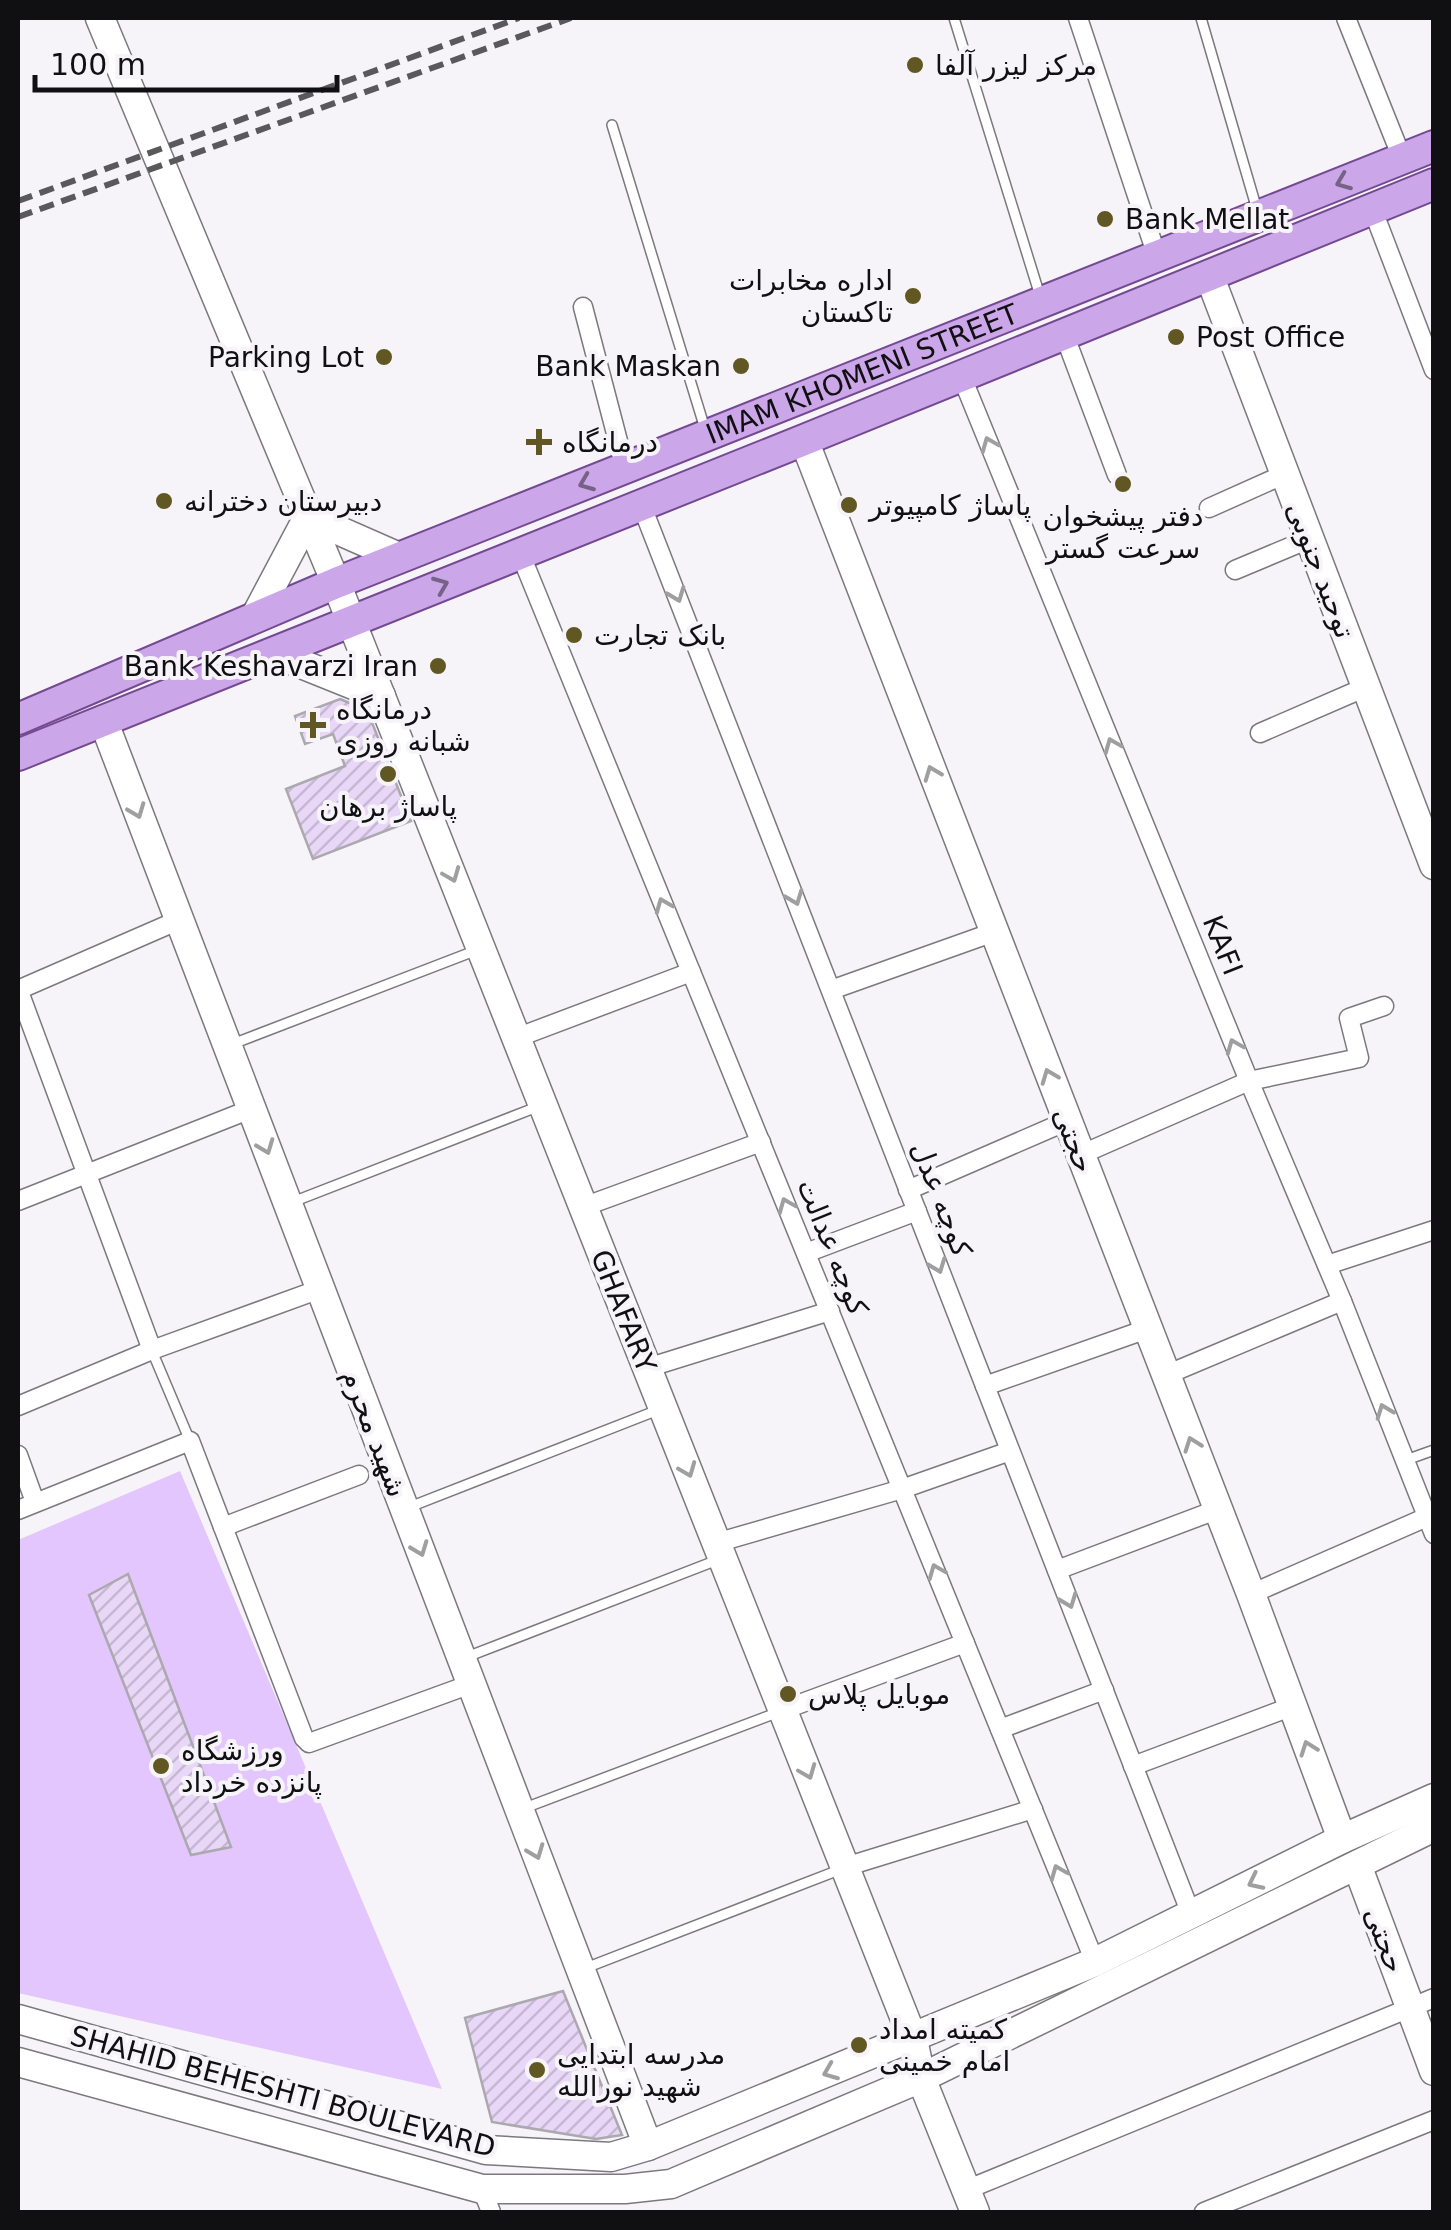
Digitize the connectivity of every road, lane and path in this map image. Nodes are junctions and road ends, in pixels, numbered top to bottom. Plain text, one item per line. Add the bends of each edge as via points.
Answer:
1 (100, 18) edge
2 (954, 18) edge
3 (1078, 18) edge
4 (1201, 18) edge
5 (1346, 18) edge
6 (612, 125) dead end
7 (1434, 146) edge
8 (1402, 158) junction
9 (1434, 184) edge
10 (1372, 208) junction
11 (1259, 215) junction
12 (1156, 256) junction
13 (1209, 276) junction
14 (1042, 302) junction
15 (583, 307) dead end
16 (1064, 334) junction
17 (1434, 370) edge
18 (961, 376) junction
19 (707, 434) junction
20 (804, 440) junction
21 (625, 468) junction
22 (1285, 474) junction
23 (1117, 475) dead end
24 (641, 504) junction
25 (1209, 508) dead end
26 (308, 517) junction
27 (1310, 539) junction
28 (520, 553) junction
29 (399, 558) junction
30 (1235, 570) dead end
31 (336, 583) junction
32 (255, 617) junction
33 (351, 622) junction
34 (274, 653) junction
35 (1366, 687) junction
36 (381, 696) junction
37 (18, 719) edge
38 (102, 720) junction
39 (1260, 733) dead end
40 (18, 754) edge
41 (1434, 864) edge
42 (179, 920) junction
43 (994, 932) junction
44 (481, 948) junction
45 (691, 972) junction
46 (18, 990) edge
47 (830, 990) junction
48 (1384, 1006) dead end
49 (516, 1038) junction
50 (227, 1046) junction
51 (1248, 1081) junction
52 (543, 1105) junction
53 (251, 1109) junction
54 (1067, 1122) junction
55 (760, 1142) junction
56 (1080, 1155) junction
57 (86, 1174) junction
58 (908, 1190) junction
59 (18, 1201) edge
60 (288, 1204) junction
61 (583, 1207) junction
62 (917, 1211) junction
63 (1434, 1230) edge
64 (806, 1253) junction
65 (1328, 1265) junction
66 (320, 1289) junction
67 (1342, 1301) junction
68 (830, 1311) junction
69 (1147, 1329) junction
70 (152, 1350) junction
71 (647, 1368) junction
72 (1166, 1375) junction
73 (985, 1386) junction
74 (18, 1406) edge
75 (663, 1408) junction
76 (190, 1441) junction
77 (1010, 1450) junction
78 (1434, 1450) edge
79 (18, 1455) edge
80 (1403, 1461) junction
81 (358, 1475) dead end
82 (902, 1489) junction
83 (26, 1506) edge
84 (404, 1509) junction
85 (1216, 1510) junction
86 (1430, 1526) edge
87 (223, 1527) junction
88 (719, 1550) junction
89 (1056, 1570) junction
90 (1250, 1594) junction
91 (965, 1644) junction
92 (466, 1671) junction
93 (1104, 1690) junction
94 (1292, 1706) junction
95 (783, 1710) junction
96 (1000, 1729) junction
97 (1133, 1766) junction
98 (1434, 1798) edge
99 (1033, 1809) junction
100 (520, 1810) junction
101 (1434, 1826) edge
102 (1342, 1839) junction
103 (1357, 1865) junction
104 (845, 1867) junction
105 (1190, 1914) junction
106 (1095, 1962) junction
107 (581, 1970) junction
108 (1422, 2003) edge
109 (18, 2019) edge
110 (913, 2039) junction
111 (18, 2062) edge
112 (1434, 2071) edge
113 (920, 2078) junction
114 (1434, 2120) edge
115 (648, 2146) junction
116 (487, 2201) edge
117 (971, 2201) edge
118 (1204, 2212) edge

1 - 26 street, GHAFARY
2 - 14 lane
3 - 12 street
4 - 11 lane
5 - 8 street
6 - 19 lane
7 - 8 main road, IMAM KHOMENI STREET
8 -> 11 main road, IMAM KHOMENI STREET
9 - 10 main road, IMAM KHOMENI STREET
10 - 13 main road, IMAM KHOMENI STREET
10 - 17 street
11 - 12 main road, IMAM KHOMENI STREET
12 - 14 main road, IMAM KHOMENI STREET
13 - 16 main road, IMAM KHOMENI STREET
13 - 22 street, توحید جنوبی
14 - 19 main road, IMAM KHOMENI STREET
15 - 21 street
16 - 18 main road, IMAM KHOMENI STREET
16 - 23 street
18 - 20 main road, IMAM KHOMENI STREET
51 -> 18 street, KAFI
19 - 21 main road, IMAM KHOMENI STREET
20 - 24 main road, IMAM KHOMENI STREET
43 -> 20 street, حجتی
21 -> 29 main road, IMAM KHOMENI STREET
22 - 25 street
22 - 27 street, توحید جنوبی
24 - 28 main road, IMAM KHOMENI STREET
24 -> 47 street, کوچه عدل
26 - 29 street
26 - 31 street, GHAFARY
26 - 32 street
27 - 30 street
27 - 35 street, توحید جنوبی
33 -> 28 main road, IMAM KHOMENI STREET
45 -> 28 street, کوچه عدالت
29 - 31 main road, IMAM KHOMENI STREET
31 - 32 main road, IMAM KHOMENI STREET
31 - 33 street, GHAFARY
32 - 37 main road, IMAM KHOMENI STREET
33 - 34 main road, IMAM KHOMENI STREET
33 - 36 street, GHAFARY
34 - 36 street
34 - 38 main road, IMAM KHOMENI STREET
35 - 39 street
35 - 41 street, توحید جنوبی
36 -> 44 street, GHAFARY
38 - 40 main road, IMAM KHOMENI STREET
38 -> 42 street, شهید محرم
42 - 46 street
42 - 50 street, شهید محرم
43 - 47 street
54 -> 43 street, حجتی
44 - 49 street, GHAFARY
44 - 50 lane
45 - 49 street
45 - 55 street, کوچه عدالت
46 - 57 street
47 - 58 street, کوچه عدل
48 - 51 street via 1350,1018 1359,1058
49 - 52 street, GHAFARY
50 - 53 street, شهید محرم
51 - 56 street
51 - 65 street, KAFI
52 - 60 lane
52 - 61 street, GHAFARY
53 - 57 street
53 -> 60 street, شهید محرم
54 - 56 street, حجتی
54 - 58 street
55 - 61 street
64 -> 55 street, کوچه عدالت
56 - 69 street, حجتی
57 - 59 street
57 - 70 street
58 - 62 street, کوچه عدل
60 - 66 street, شهید محرم
61 - 71 street, GHAFARY
62 - 64 street
62 -> 73 street, کوچه عدل
63 - 65 street
64 - 68 street, کوچه عدالت
65 - 67 street, KAFI
66 - 70 street
66 - 84 street, شهید محرم
67 - 72 street
80 -> 67 street, KAFI
68 - 71 street
68 - 82 street, کوچه عدالت
69 - 72 street, حجتی
69 - 73 street
70 - 74 street
70 - 76 lane
71 - 75 street, GHAFARY
85 -> 72 street, حجتی
73 - 77 street, کوچه عدل
75 - 84 lane
75 -> 88 street, GHAFARY
76 - 83 street
76 - 87 street
77 - 82 street
77 - 89 street, کوچه عدل
78 - 80 lane
79 - 83 street
80 - 86 street, KAFI
81 - 87 street
82 - 88 street
91 -> 82 street, کوچه عدالت
84 -> 92 street, شهید محرم
85 - 89 street
85 - 90 street, حجتی
86 - 90 street
87 - 92 street via 310,1744
88 - 92 lane
88 - 95 street, GHAFARY
89 -> 93 street, کوچه عدل
90 - 94 street, حجتی
91 - 95 street
91 - 96 street, کوچه عدالت
92 - 100 street, شهید محرم
93 - 96 street
93 - 97 street, کوچه عدل
94 - 97 street
102 -> 94 street, حجتی
95 - 100 lane
95 -> 104 street, GHAFARY
96 - 99 street, کوچه عدالت
97 - 105 street, کوچه عدل
98 - 102 street, SHAHID BEHESHTI BOULEVARD
99 - 104 street
106 -> 99 street, کوچه عدالت
100 -> 107 street, شهید محرم
101 - 103 street, SHAHID BEHESHTI BOULEVARD
102 -> 105 street, SHAHID BEHESHTI BOULEVARD
103 - 108 street, حجتی
103 - 113 street, SHAHID BEHESHTI BOULEVARD
104 - 107 lane
104 - 110 street, GHAFARY
105 - 106 street, SHAHID BEHESHTI BOULEVARD
106 - 110 street, SHAHID BEHESHTI BOULEVARD
107 - 115 street, شهید محرم
108 - 112 street, حجتی
108 - 117 street
109 - 115 street, SHAHID BEHESHTI BOULEVARD via 486,2150 611,2157
110 - 113 street, GHAFARY
110 -> 115 street, SHAHID BEHESHTI BOULEVARD
111 - 116 street, SHAHID BEHESHTI BOULEVARD
113 - 116 street, SHAHID BEHESHTI BOULEVARD via 670,2184
113 - 117 street
114 - 118 street

